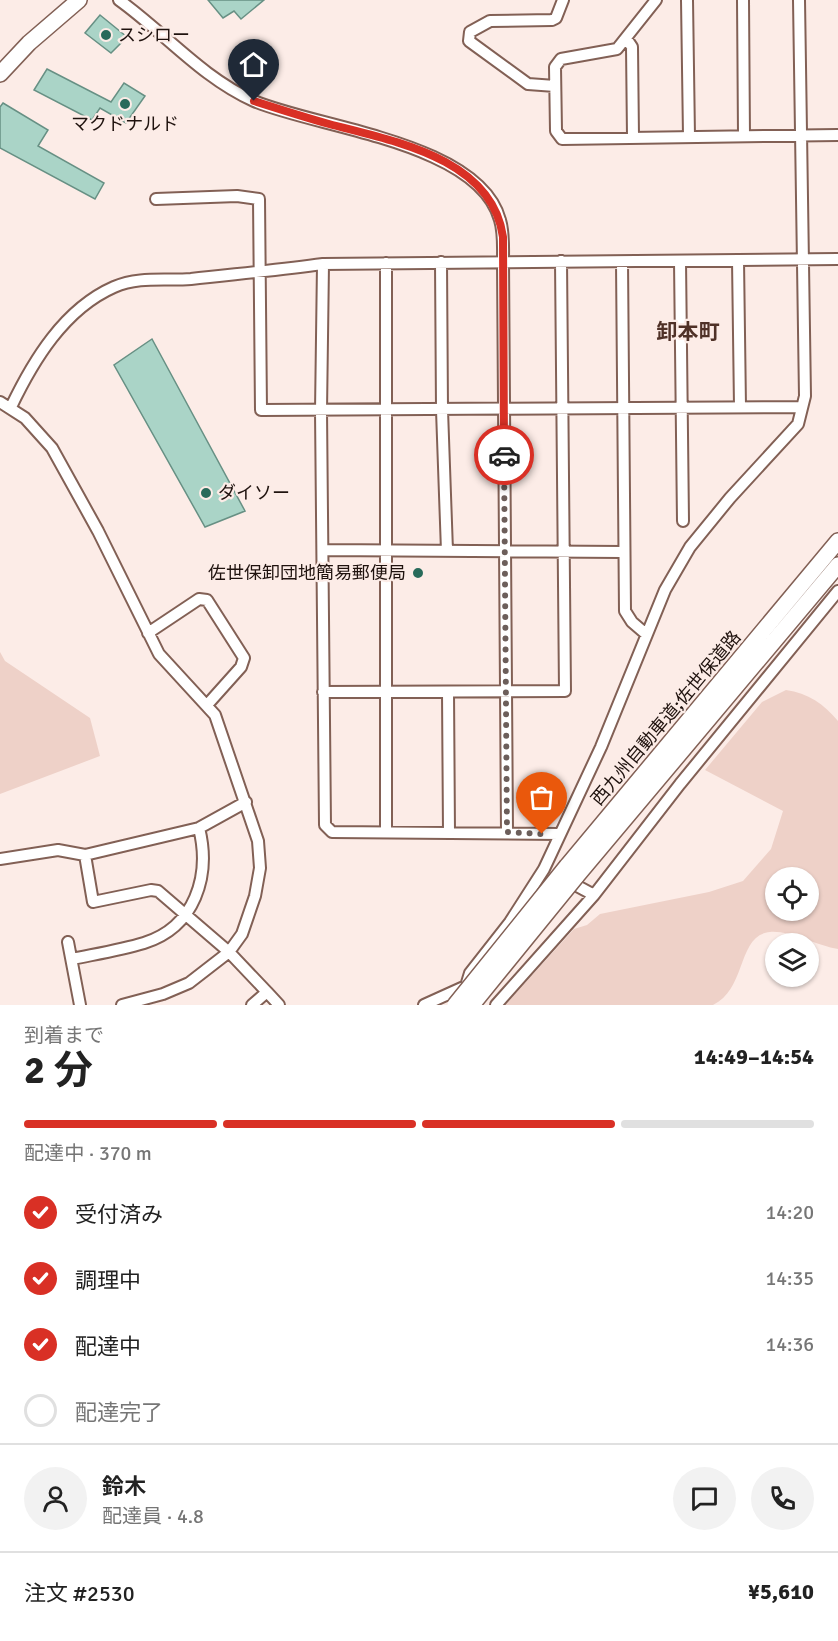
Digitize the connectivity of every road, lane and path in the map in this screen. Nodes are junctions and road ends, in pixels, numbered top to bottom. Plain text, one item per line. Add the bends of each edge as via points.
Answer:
1 (79, 0) edge
2 (119, 0) edge
3 (563, 0) edge
4 (656, 0) edge
5 (687, 0) edge
6 (743, 0) edge
7 (799, 0) edge
8 (626, 39) junction
9 (0, 74) edge
10 (555, 86) junction
11 (744, 135) junction
12 (801, 135) junction
13 (838, 135) edge
14 (689, 136) junction
15 (633, 137) junction
16 (156, 199) dead end
17 (838, 259) edge
18 (738, 260) junction
19 (802, 260) junction
20 (503, 261) junction
21 (561, 261) junction
22 (680, 261) junction
23 (441, 262) junction
24 (622, 262) junction
25 (386, 263) junction
26 (323, 264) junction
27 (261, 273) junction
28 (0, 402) edge
29 (11, 407) junction
30 (740, 407) junction
31 (802, 407) junction
32 (682, 408) junction
33 (623, 409) junction
34 (384, 410) junction
35 (442, 410) junction
36 (503, 410) junction
37 (564, 410) junction
38 (321, 411) junction
39 (683, 521) dead end
40 (838, 541) edge
41 (323, 550) junction
42 (386, 550) junction
43 (505, 550) junction
44 (564, 550) junction
45 (447, 551) junction
46 (622, 552) junction
47 (838, 565) edge
48 (838, 591) edge
49 (148, 633) junction
50 (646, 634) junction
51 (323, 692) junction
52 (448, 692) junction
53 (506, 692) junction
54 (384, 693) junction
55 (207, 705) junction
56 (246, 802) junction
57 (199, 828) junction
58 (386, 831) junction
59 (449, 832) junction
60 (507, 832) junction
61 (560, 834) junction
62 (85, 855) junction
63 (0, 859) edge
64 (544, 869) junction
65 (572, 872) junction
66 (594, 895) junction
67 (186, 913) junction
68 (68, 942) dead end
69 (229, 952) junction
70 (72, 959) junction
71 (466, 986) junction
72 (267, 992) junction
73 (80, 1005) edge
74 (122, 1005) edge
75 (252, 1005) edge
76 (279, 1005) edge
77 (424, 1005) edge
78 (455, 1005) edge
79 (472, 1005) edge
80 (482, 1005) edge
81 (496, 1005) edge

1 - 9 highway
2 - 20 street via 210,77 254,101 414,149 458,170 492,201 500,219
3 - 10 street via 552,20 490,21 471,32 469,41 528,84
4 - 8 street
5 - 14 street
6 - 11 street
7 - 12 street
8 - 10 street via 617,50 561,59 555,68
8 - 15 street via 632,47
10 - 15 street via 556,131 562,139
11 - 12 street
11 - 14 street
12 - 13 street
12 - 19 street
14 - 15 street
16 - 27 street via 259,199
17 - 19 street
18 - 19 street
18 - 22 street
18 - 30 street
19 - 31 street
20 - 21 street
20 - 23 street
20 - 36 street
21 - 24 street
21 - 37 street
22 - 24 street
22 - 32 street
23 - 25 street
23 - 35 street
24 - 33 street
25 - 26 street
25 - 34 street
26 - 27 street
26 - 38 street
27 - 29 street via 136,280 112,288 79,311 41,353
27 - 38 street via 261,410
28 - 29 street
29 - 49 street via 38,429 52,448
30 - 31 street
30 - 32 street
31 - 50 street via 798,424 690,547
32 - 33 street
32 - 39 street
33 - 37 street
33 - 46 street
34 - 35 street
34 - 38 street
34 - 42 street
35 - 36 street
35 - 45 street
36 - 37 street
36 - 43 street
37 - 44 street
38 - 41 street
40 - 65 highway, 西九州自動車道;佐世保道路
41 - 42 street
41 - 51 street
42 - 45 street
42 - 54 street
43 - 44 street
43 - 45 street
43 - 53 street
44 - 46 street
44 - 53 street via 566,690
46 - 50 street via 625,611
47 - 65 highway, 西九州自動車道;佐世保道路
48 - 66 street
49 - 55 street via 169,668
49 - 55 street via 199,598 207,600 244,658 241,668
50 - 61 street via 601,747
51 - 54 street
51 - 58 street via 325,825 332,832
52 - 53 street
52 - 54 street
52 - 59 street
53 - 60 street
54 - 58 street
55 - 56 street via 220,726
56 - 57 street
56 - 69 street via 258,841 260,868 248,917
57 - 62 street
57 - 67 street via 204,875 199,895
58 - 59 street
59 - 60 street
60 - 61 street
61 - 64 street
62 - 63 street via 58,850
62 - 67 street via 93,902 151,890 158,891
64 - 66 street
64 - 71 street via 510,922 470,973
65 - 78 highway, 西九州自動車道;佐世保道路, bridge
65 - 79 highway, 西九州自動車道;佐世保道路, bridge
66 - 81 street
67 - 69 street
67 - 70 street via 163,935 144,943
68 - 70 street
69 - 72 street
69 - 74 street via 189,983
70 - 73 street
71 - 77 street
71 - 80 street
72 - 75 street
72 - 76 street

